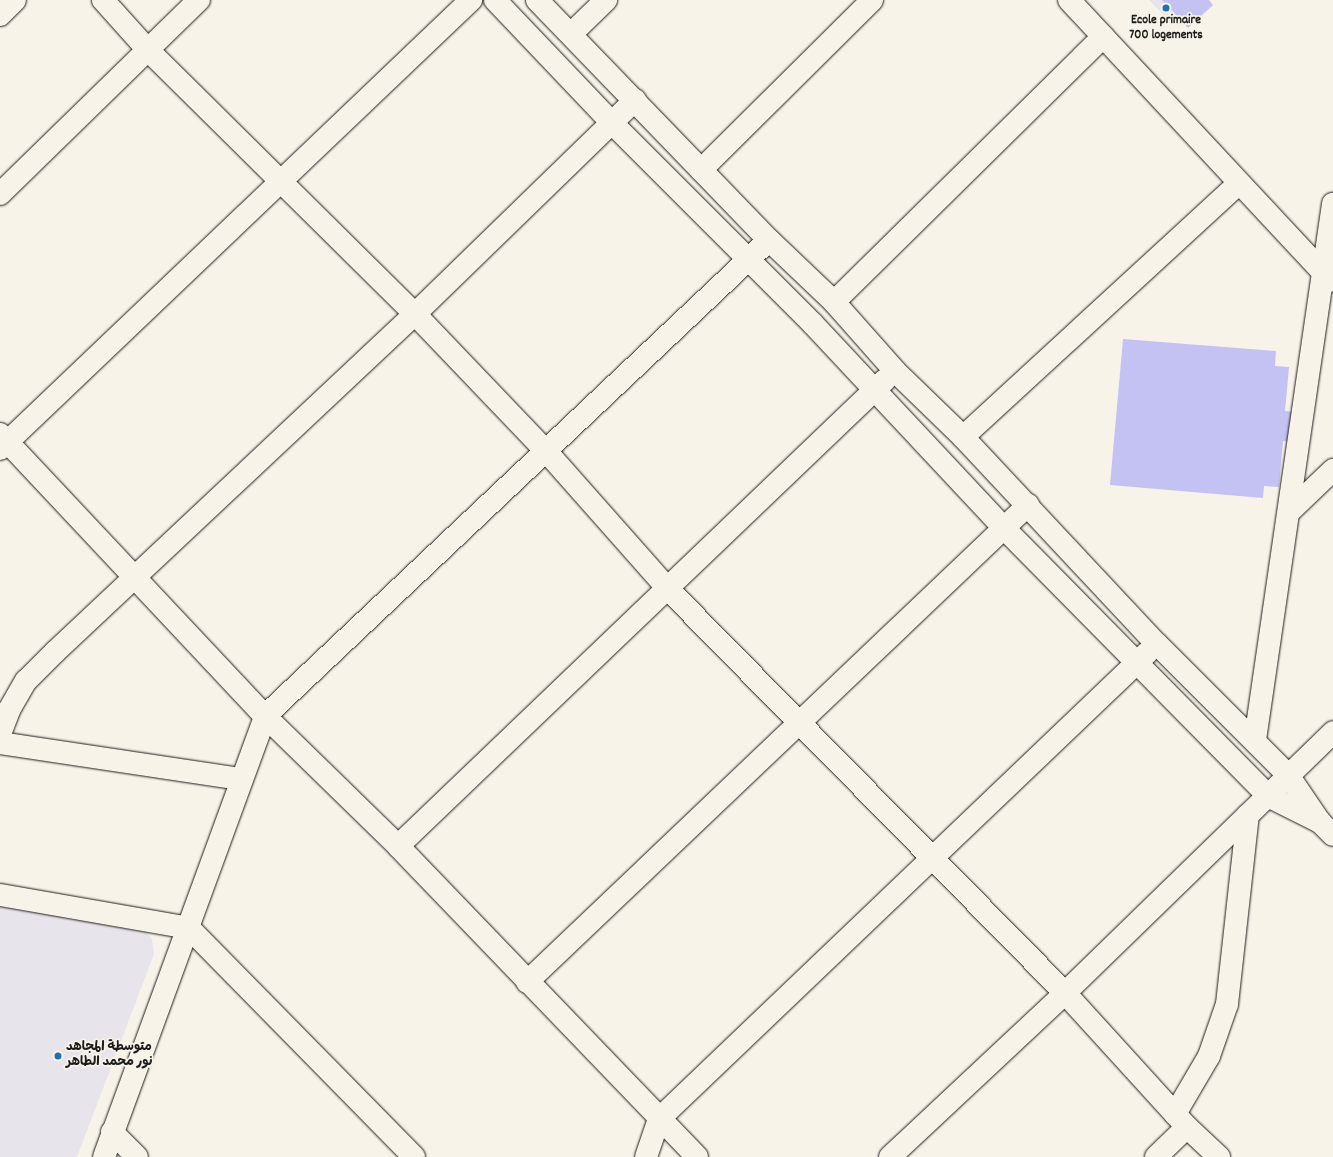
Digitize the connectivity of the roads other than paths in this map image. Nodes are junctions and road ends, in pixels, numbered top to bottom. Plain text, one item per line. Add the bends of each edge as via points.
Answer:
1 (15, 0) edge
2 (103, 0) edge
3 (199, 0) edge
4 (471, 0) edge
5 (495, 0) edge
6 (537, 0) edge
7 (606, 0) edge
8 (872, 0) edge
9 (1068, 0) edge
10 (0, 15) edge
11 (571, 34) junction
12 (1103, 36) junction
13 (148, 50) junction
14 (635, 100) junction
15 (612, 123) junction
16 (701, 170) junction
17 (282, 182) junction
18 (1239, 183) junction
19 (0, 194) edge
20 (1333, 204) edge
21 (769, 240) junction
22 (748, 258) junction
23 (1328, 279) edge
24 (834, 302) junction
25 (415, 314) junction
26 (895, 371) junction
27 (875, 390) junction
28 (963, 437) junction
29 (3, 442) edge
30 (546, 451) junction
31 (1333, 470) edge
32 (1028, 505) junction
33 (1289, 512) junction
34 (1004, 528) junction
35 (135, 577) junction
36 (667, 588) junction
37 (1157, 644) junction
38 (1136, 663) junction
39 (265, 716) junction
40 (799, 722) junction
41 (1333, 732) edge
42 (0, 734) edge
43 (1255, 740) junction
44 (0, 743) edge
45 (1288, 775) junction
46 (240, 779) junction
47 (1268, 796) junction
48 (1248, 815) junction
49 (1326, 828) edge
50 (398, 846) junction
51 (931, 858) junction
52 (0, 895) edge
53 (189, 928) junction
54 (526, 982) junction
55 (1065, 993) junction
56 (659, 1119) junction
57 (1181, 1120) junction
58 (112, 1132) junction
59 (104, 1157) edge
60 (136, 1157) edge
61 (414, 1157) edge
62 (646, 1157) edge
63 (697, 1157) edge
64 (890, 1157) edge
65 (1156, 1157) edge
66 (1219, 1157) edge

1 - 10 street
2 - 13 street
3 - 13 street
4 - 17 street
5 - 15 street
6 - 11 street
7 - 11 street
8 - 16 street
9 - 12 street
11 - 14 street
12 - 18 street via 1167,102
12 - 24 street
13 - 17 street
13 - 19 street
14 - 15 street
14 - 16 street
15 - 22 street
15 - 25 street
16 - 21 street
17 - 25 street
17 - 29 street
18 - 23 street
18 - 28 street
20 - 23 street
21 - 22 street
21 - 24 street
22 - 27 street
22 - 30 street
23 - 33 street
24 - 26 street
25 - 30 street
25 - 35 street
26 - 27 street
26 - 28 street
27 - 34 street
27 - 36 street
28 - 32 street
29 - 35 street
30 - 36 street
30 - 39 street
31 - 33 street
32 - 34 street
32 - 37 street
33 - 43 street
34 - 38 street
34 - 40 street
35 - 39 street
35 - 42 street via 26,681 9,710
36 - 40 street
36 - 50 street
37 - 38 street
37 - 43 street
38 - 47 street
38 - 51 street
39 - 46 street
39 - 50 street
40 - 51 street
40 - 54 street
41 - 45 street
43 - 45 street
44 - 46 street
45 - 47 street
45 - 49 street
46 - 53 street
47 - 48 street
47 - 49 street
48 - 55 street
48 - 57 street via 1227,1004 1209,1056
50 - 54 street
51 - 55 street
51 - 56 street
52 - 53 street
53 - 58 street
53 - 61 street
54 - 56 street via 602,1056
55 - 57 street
55 - 64 street
56 - 62 street
56 - 63 street
57 - 65 street
57 - 66 street
58 - 59 street
58 - 60 street

